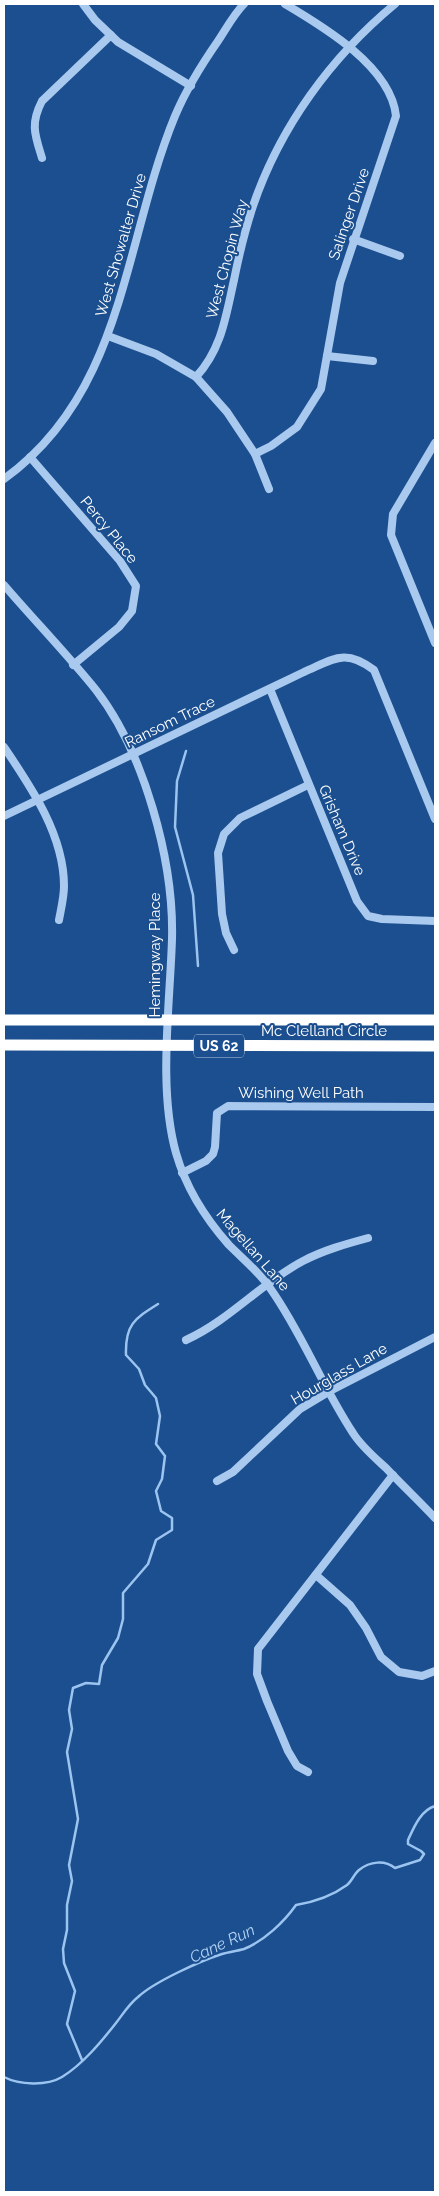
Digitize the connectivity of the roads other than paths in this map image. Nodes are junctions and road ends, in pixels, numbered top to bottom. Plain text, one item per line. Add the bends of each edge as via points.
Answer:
1 (83, 4) edge
2 (244, 4) edge
3 (285, 4) edge
4 (395, 4) edge
5 (111, 35) junction
6 (348, 46) junction
7 (191, 86) junction
8 (42, 158) dead end
9 (354, 239) junction
10 (400, 256) dead end
11 (108, 336) junction
12 (327, 356) junction
13 (373, 361) dead end
14 (196, 377) junction
15 (435, 443) edge
16 (255, 454) junction
17 (30, 457) junction
18 (4, 479) edge
19 (269, 489) dead end
20 (4, 584) edge
21 (435, 643) edge
22 (73, 665) junction
23 (270, 689) junction
24 (4, 747) edge
25 (132, 755) junction
26 (308, 785) junction
27 (38, 800) junction
28 (4, 816) edge
29 (435, 820) edge
30 (59, 920) dead end
31 (435, 921) edge
32 (234, 950) dead end
33 (4, 1020) edge
34 (169, 1020) junction
35 (435, 1020) edge
36 (4, 1045) edge
37 (168, 1046) junction
38 (435, 1046) edge
39 (435, 1107) edge
40 (182, 1173) junction
41 (368, 1238) dead end
42 (268, 1284) junction
43 (435, 1337) edge
44 (186, 1340) dead end
45 (330, 1391) junction
46 (392, 1475) junction
47 (217, 1481) dead end
48 (435, 1518) edge
49 (316, 1575) junction
50 (435, 1670) edge
51 (308, 1772) dead end

1 - 5 street
2 - 7 street, West Showalter Drive
3 - 6 street, Salinger Drive
4 - 6 street, West Chopin Way
5 - 7 street
5 - 8 street via 42,101 34,132
6 - 9 street, Salinger Drive via 388,92 396,116
6 - 14 street, West Chopin Way via 297,114 274,158 253,206 216,348
7 - 11 street, West Showalter Drive via 175,116
9 - 10 street
9 - 12 street, Salinger Drive via 340,283
11 - 14 street via 156,354
11 - 17 street, West Showalter Drive via 79,398
12 - 13 street
12 - 16 street, Salinger Drive via 321,389 297,427
14 - 16 street via 227,412
15 - 21 street via 393,514 391,535
16 - 19 street
17 - 18 street, West Showalter Drive
17 - 22 street, Percy Place via 120,561 136,586 132,611 119,627
20 - 22 street, Hemingway Place
22 - 25 street, Hemingway Place via 96,691 122,731
23 - 25 street, Ransom Trace
23 - 26 street, Grisham Drive
23 - 29 street, Ransom Trace via 337,658 360,659 374,670
24 - 27 street
25 - 27 street, Ransom Trace
25 - 34 street, Hemingway Place via 154,816 170,892
26 - 31 street, Grisham Drive via 357,901 368,916
26 - 32 street via 240,818 224,834 218,853 222,914
27 - 28 street, Ransom Trace
27 - 30 street via 61,863 64,886
33 - 34 highway, Mc Clelland Circle / US 62
34 - 35 highway, Mc Clelland Circle / US 62
34 - 37 street, Hemingway Place
36 - 37 highway, Mc Clelland Circle / US 62
37 - 38 highway, Mc Clelland Circle / US 62
37 - 40 street, Magellan Lane via 168,1108
39 - 40 street, Wishing Well Path via 228,1106 217,1113 215,1147 210,1158
40 - 42 street, Magellan Lane via 202,1212
41 - 42 street via 340,1245 302,1261
42 - 44 street via 207,1330
42 - 45 street, Magellan Lane
43 - 45 street, Hourglass Lane
45 - 46 street, Magellan Lane via 353,1434
45 - 47 street, Hourglass Lane via 300,1409 233,1472
46 - 48 street, Magellan Lane
46 - 49 street
49 - 50 street via 350,1605 381,1657 399,1672 422,1676
49 - 51 street via 258,1649 257,1674 288,1751 297,1766

